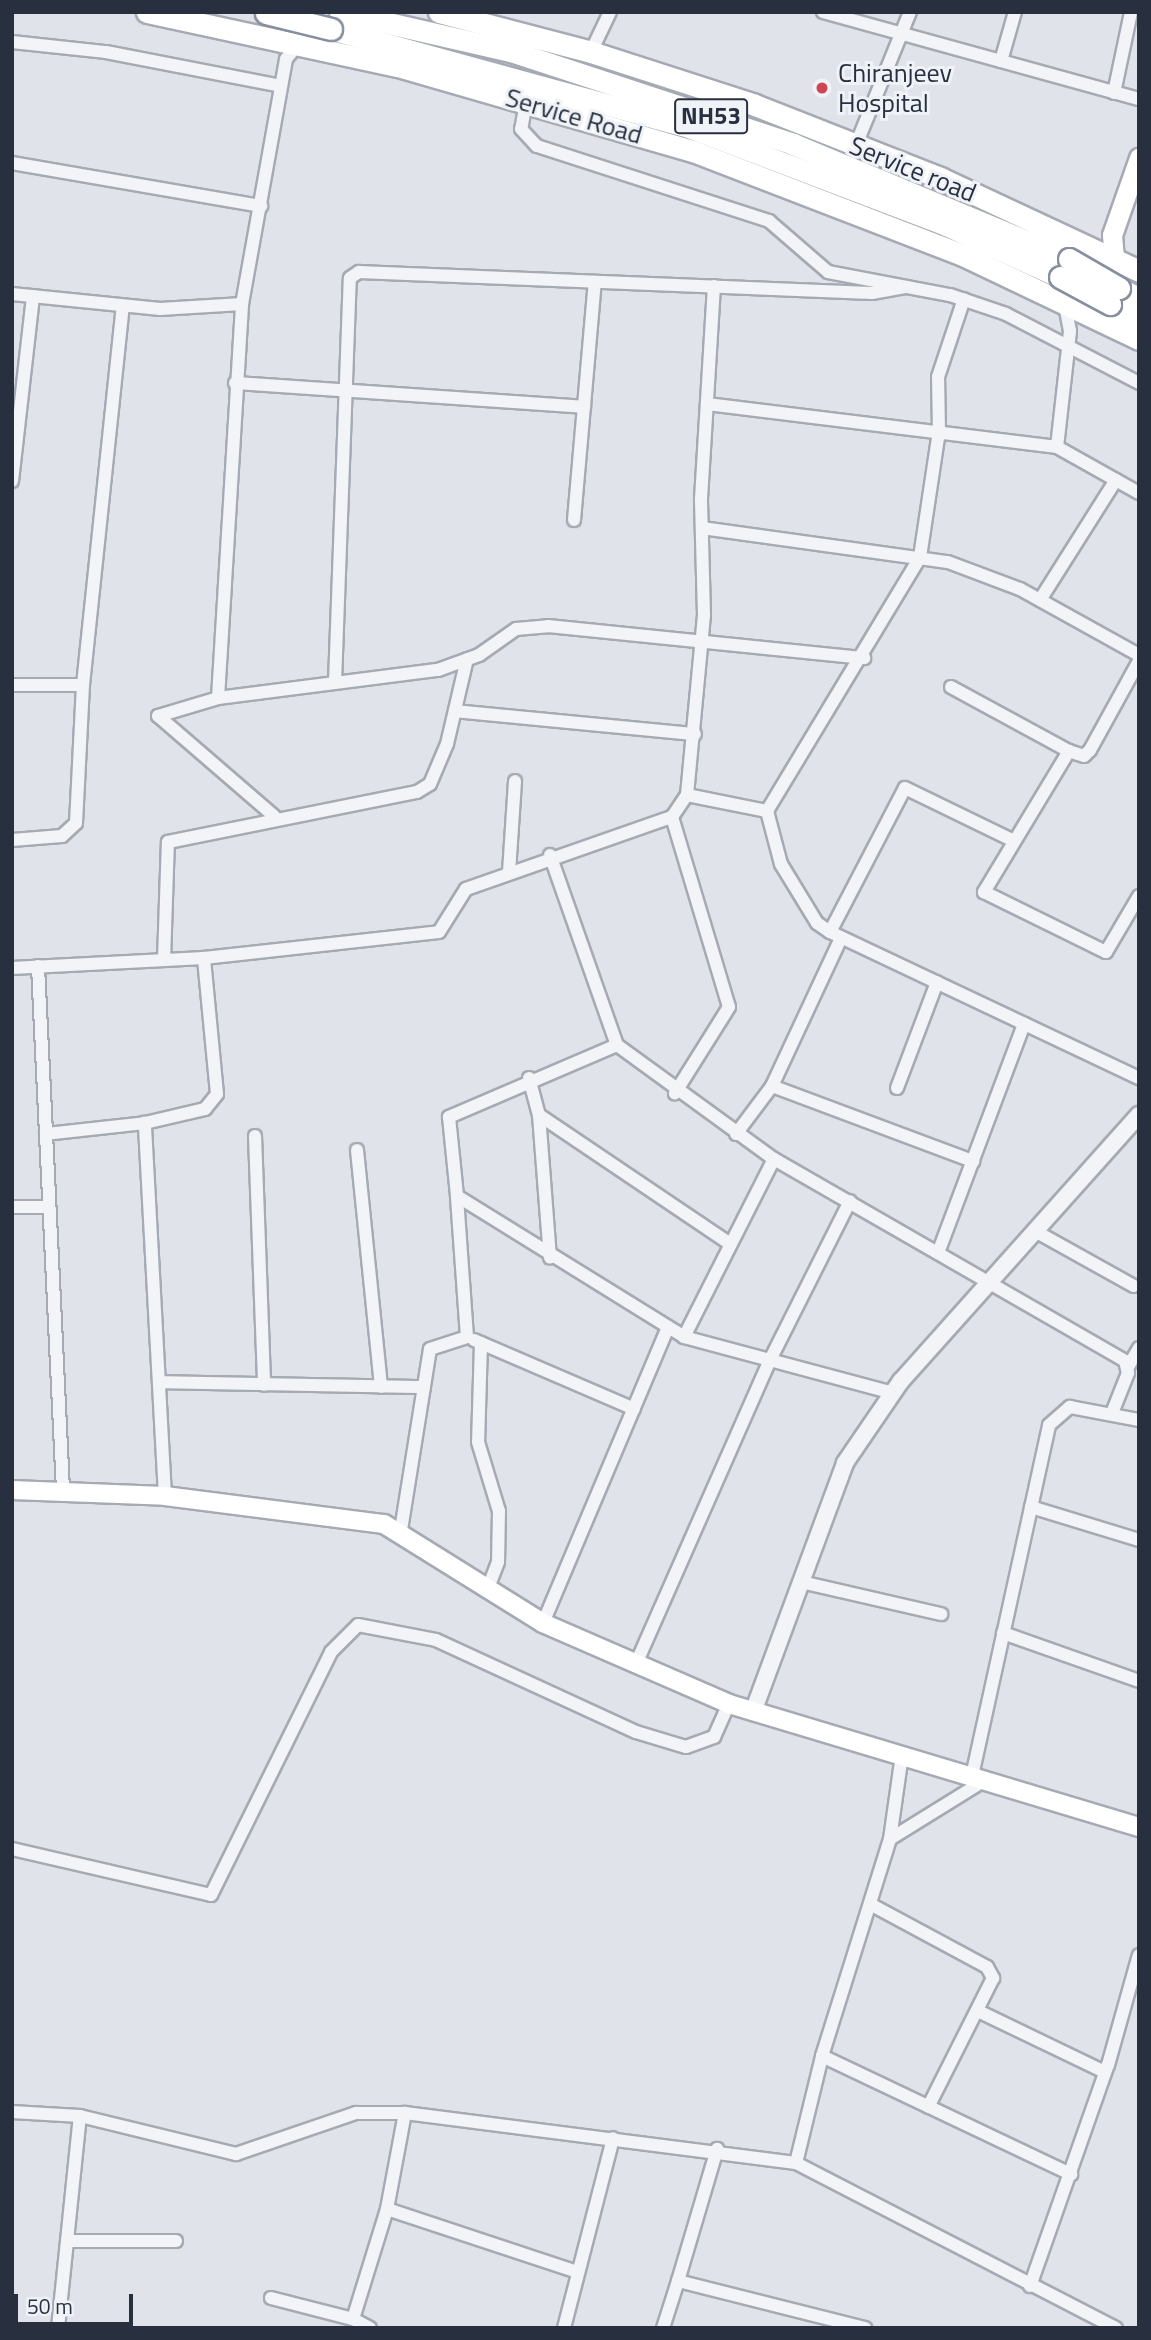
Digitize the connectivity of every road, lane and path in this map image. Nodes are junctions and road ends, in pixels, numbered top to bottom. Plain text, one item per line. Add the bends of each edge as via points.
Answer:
1 (147, 12) edge
2 (285, 12) edge
3 (304, 12) edge
4 (439, 12) edge
5 (610, 12) edge
6 (823, 12) edge
7 (910, 12) edge
8 (1015, 12) edge
9 (1131, 12) edge
10 (264, 13) edge
11 (335, 20) edge
12 (902, 34) junction
13 (12, 42) edge
14 (288, 49) junction
15 (591, 52) junction
16 (1001, 61) junction
17 (281, 86) junction
18 (1114, 93) junction
19 (1139, 99) edge
20 (526, 102) junction
21 (856, 145) junction
22 (1139, 158) edge
23 (12, 163) edge
24 (261, 206) junction
25 (1112, 235) junction
26 (1094, 247) junction
27 (1114, 258) junction
28 (1139, 271) edge
29 (595, 282) junction
30 (714, 286) junction
31 (906, 288) junction
32 (12, 294) edge
33 (33, 296) junction
34 (1114, 296) junction
35 (1139, 298) edge
36 (964, 299) junction
37 (242, 304) junction
38 (123, 306) junction
39 (1072, 310) junction
40 (1139, 319) edge
41 (1139, 340) edge
42 (1069, 342) junction
43 (235, 383) junction
44 (1139, 383) edge
45 (342, 391) junction
46 (707, 404) junction
47 (584, 407) junction
48 (939, 432) junction
49 (1057, 447) junction
50 (1116, 480) junction
51 (12, 481) edge
52 (1139, 494) edge
53 (574, 520) dead end
54 (702, 528) junction
55 (920, 557) junction
56 (1040, 600) junction
57 (702, 640) junction
58 (1139, 655) edge
59 (864, 658) junction
60 (467, 659) junction
61 (1139, 661) edge
62 (335, 682) junction
63 (12, 685) edge
64 (83, 685) junction
65 (951, 687) dead end
66 (218, 698) junction
67 (455, 711) junction
68 (695, 734) junction
69 (1069, 751) junction
70 (514, 781) dead end
71 (687, 794) junction
72 (767, 811) junction
73 (274, 816) junction
74 (672, 817) junction
75 (12, 840) edge
76 (1012, 840) junction
77 (550, 855) junction
78 (509, 872) junction
79 (1139, 896) edge
80 (836, 935) junction
81 (204, 958) junction
82 (164, 960) junction
83 (38, 966) junction
84 (12, 968) edge
85 (937, 982) junction
86 (1024, 1024) junction
87 (617, 1045) junction
88 (529, 1078) junction
89 (1139, 1078) edge
90 (772, 1086) junction
91 (897, 1088) dead end
92 (675, 1093) junction
93 (539, 1115) junction
94 (1139, 1115) edge
95 (145, 1123) junction
96 (1132, 1132) edge
97 (46, 1134) junction
98 (736, 1134) junction
99 (255, 1136) dead end
100 (357, 1150) dead end
101 (774, 1159) junction
102 (973, 1161) junction
103 (457, 1196) junction
104 (850, 1201) junction
105 (12, 1207) edge
106 (49, 1207) junction
107 (1035, 1231) junction
108 (729, 1243) junction
109 (938, 1253) junction
110 (550, 1258) junction
111 (989, 1283) junction
112 (1134, 1286) dead end
113 (668, 1327) junction
114 (684, 1336) junction
115 (467, 1337) junction
116 (481, 1343) junction
117 (1139, 1348) edge
118 (769, 1362) junction
119 (1128, 1367) junction
120 (159, 1382) junction
121 (264, 1385) junction
122 (381, 1387) junction
123 (424, 1387) junction
124 (893, 1392) junction
125 (634, 1409) junction
126 (1112, 1413) junction
127 (1139, 1420) edge
128 (12, 1490) edge
129 (64, 1491) junction
130 (165, 1496) junction
131 (1031, 1507) junction
132 (401, 1530) junction
133 (1139, 1540) edge
134 (800, 1582) junction
135 (486, 1591) junction
136 (941, 1614) dead end
137 (543, 1623) junction
138 (1003, 1633) junction
139 (635, 1666) junction
140 (1139, 1681) edge
141 (729, 1704) junction
142 (753, 1713) junction
143 (902, 1755) junction
144 (979, 1778) junction
145 (1139, 1827) edge
146 (890, 1839) junction
147 (12, 1849) edge
148 (870, 1904) junction
149 (1139, 1955) edge
150 (978, 2011) junction
151 (822, 2056) junction
152 (1105, 2072) junction
153 (928, 2106) junction
154 (12, 2112) edge
155 (405, 2113) junction
156 (80, 2116) junction
157 (613, 2138) junction
158 (717, 2149) junction
159 (796, 2163) junction
160 (1070, 2174) junction
161 (387, 2209) junction
162 (68, 2241) junction
163 (176, 2241) dead end
164 (578, 2272) junction
165 (678, 2281) junction
166 (1030, 2286) junction
167 (271, 2298) dead end
168 (353, 2319) junction
169 (58, 2328) edge
170 (370, 2328) edge
171 (564, 2328) edge
172 (663, 2328) edge
173 (865, 2328) edge
174 (1116, 2328) edge

1 - 14 highway, Service Road
2 - 14 street
3 - 14 street
4 - 15 highway, Service road
5 - 15 street
6 - 12 street
7 - 12 street
8 - 16 street
9 - 18 street
10 - 11 highway, bridge
11 - 34 highway, NH53, bridge via 683,125 1065,268
12 - 16 street
12 - 21 street
13 - 17 street via 106,52
14 - 17 street
14 - 20 highway, Service Road
15 - 21 highway, Service road
16 - 18 street
17 - 24 street
18 - 19 street
20 - 31 street via 521,129 537,146 769,221 828,272
20 - 39 highway, Service Road via 705,155
21 - 26 highway, Service road
22 - 25 main road
23 - 24 street
24 - 37 street
25 - 26 main road
25 - 27 main road
26 - 27 highway, Service road
26 - 39 main road
27 - 28 highway, Service road
27 - 39 main road
29 - 30 street
29 - 45 street via 359,272 345,288
29 - 47 street
30 - 31 street via 872,293
30 - 46 street
31 - 36 street
32 - 33 street
33 - 38 street
33 - 51 street
34 - 35 highway, NH53
34 - 40 highway, NH53
36 - 42 street
36 - 48 street via 938,377
37 - 38 street
37 - 43 street
38 - 64 street
39 - 41 highway, Service Road
39 - 42 street
42 - 44 street
42 - 49 street
43 - 45 street
43 - 66 street
45 - 47 street
45 - 62 street
46 - 48 street
46 - 54 street
47 - 53 street
48 - 49 street
48 - 55 street
49 - 50 street
50 - 52 street
50 - 56 street
54 - 55 street
54 - 57 street
55 - 56 street via 948,562
55 - 59 street
56 - 58 street
57 - 59 street
57 - 60 street via 548,626 516,629
57 - 68 street
59 - 72 street
60 - 62 street via 438,670
60 - 67 street
61 - 69 street via 1090,750 1078,756
62 - 66 street
63 - 64 street
64 - 75 street via 76,823 62,836
65 - 69 street
66 - 73 street via 162,712 160,724
67 - 68 street
67 - 73 street via 430,784 417,792
68 - 71 street
69 - 76 street
70 - 78 street
71 - 72 street
71 - 74 street
72 - 80 street via 781,864 817,923
73 - 82 street via 168,842
74 - 77 street
74 - 92 street via 729,1007
76 - 79 street via 984,892 1099,952 1111,949
76 - 80 street via 905,788
77 - 78 street
77 - 87 street
78 - 81 street via 466,889 439,932
80 - 85 street
80 - 90 street
81 - 82 street
81 - 95 street via 217,1094 205,1109
82 - 83 street
83 - 84 street
83 - 97 street
85 - 86 street
85 - 91 street
86 - 89 street
86 - 102 street
87 - 88 street
87 - 92 street
88 - 93 street
88 - 103 street via 449,1117
90 - 98 street
90 - 102 street
92 - 98 street
93 - 108 street
93 - 110 street
94 - 96 street
95 - 97 street
95 - 120 street
96 - 107 street
97 - 106 street
98 - 101 street
99 - 121 street
100 - 122 street
101 - 104 street
101 - 108 street
102 - 109 street
103 - 110 street
103 - 115 street
104 - 109 street
104 - 118 street
105 - 106 street
106 - 129 street
107 - 111 street
107 - 112 street
108 - 114 street
109 - 111 street
110 - 113 street
111 - 119 street
111 - 124 street
113 - 114 street
113 - 125 street
114 - 118 street
115 - 116 street
115 - 123 street via 433,1343
116 - 125 street
116 - 135 street via 478,1442 499,1511 498,1562
117 - 119 street
118 - 124 street
118 - 139 street
119 - 126 street
120 - 121 street
120 - 130 street
121 - 122 street
122 - 123 street
123 - 132 street
124 - 134 street via 845,1463
125 - 137 street
126 - 127 street
126 - 131 street via 1070,1407 1056,1413
128 - 129 main road
129 - 130 main road
130 - 132 main road
131 - 133 street
131 - 138 street
132 - 135 main road
134 - 136 street
134 - 142 street
135 - 137 main road
137 - 139 main road
138 - 140 street
138 - 144 street
139 - 141 main road
141 - 142 main road
141 - 147 street via 714,1737 686,1747 636,1732 436,1640 358,1625 331,1652 211,1895
142 - 143 main road
143 - 144 main road
143 - 146 street
144 - 145 main road
144 - 146 street
146 - 148 street
148 - 150 street via 987,1967 993,1978
148 - 151 street
149 - 152 street
150 - 152 street
150 - 153 street
151 - 153 street
151 - 159 street
152 - 160 street
153 - 160 street
154 - 156 street
155 - 156 street via 356,2113 236,2154
155 - 157 street
155 - 161 street
156 - 162 street
157 - 158 street
157 - 164 street
158 - 159 street
158 - 165 street
159 - 166 street
160 - 166 street
161 - 164 street
161 - 168 street
162 - 163 street
162 - 169 street
164 - 171 street
165 - 172 street
165 - 173 street
166 - 174 street
167 - 168 street
168 - 170 street

